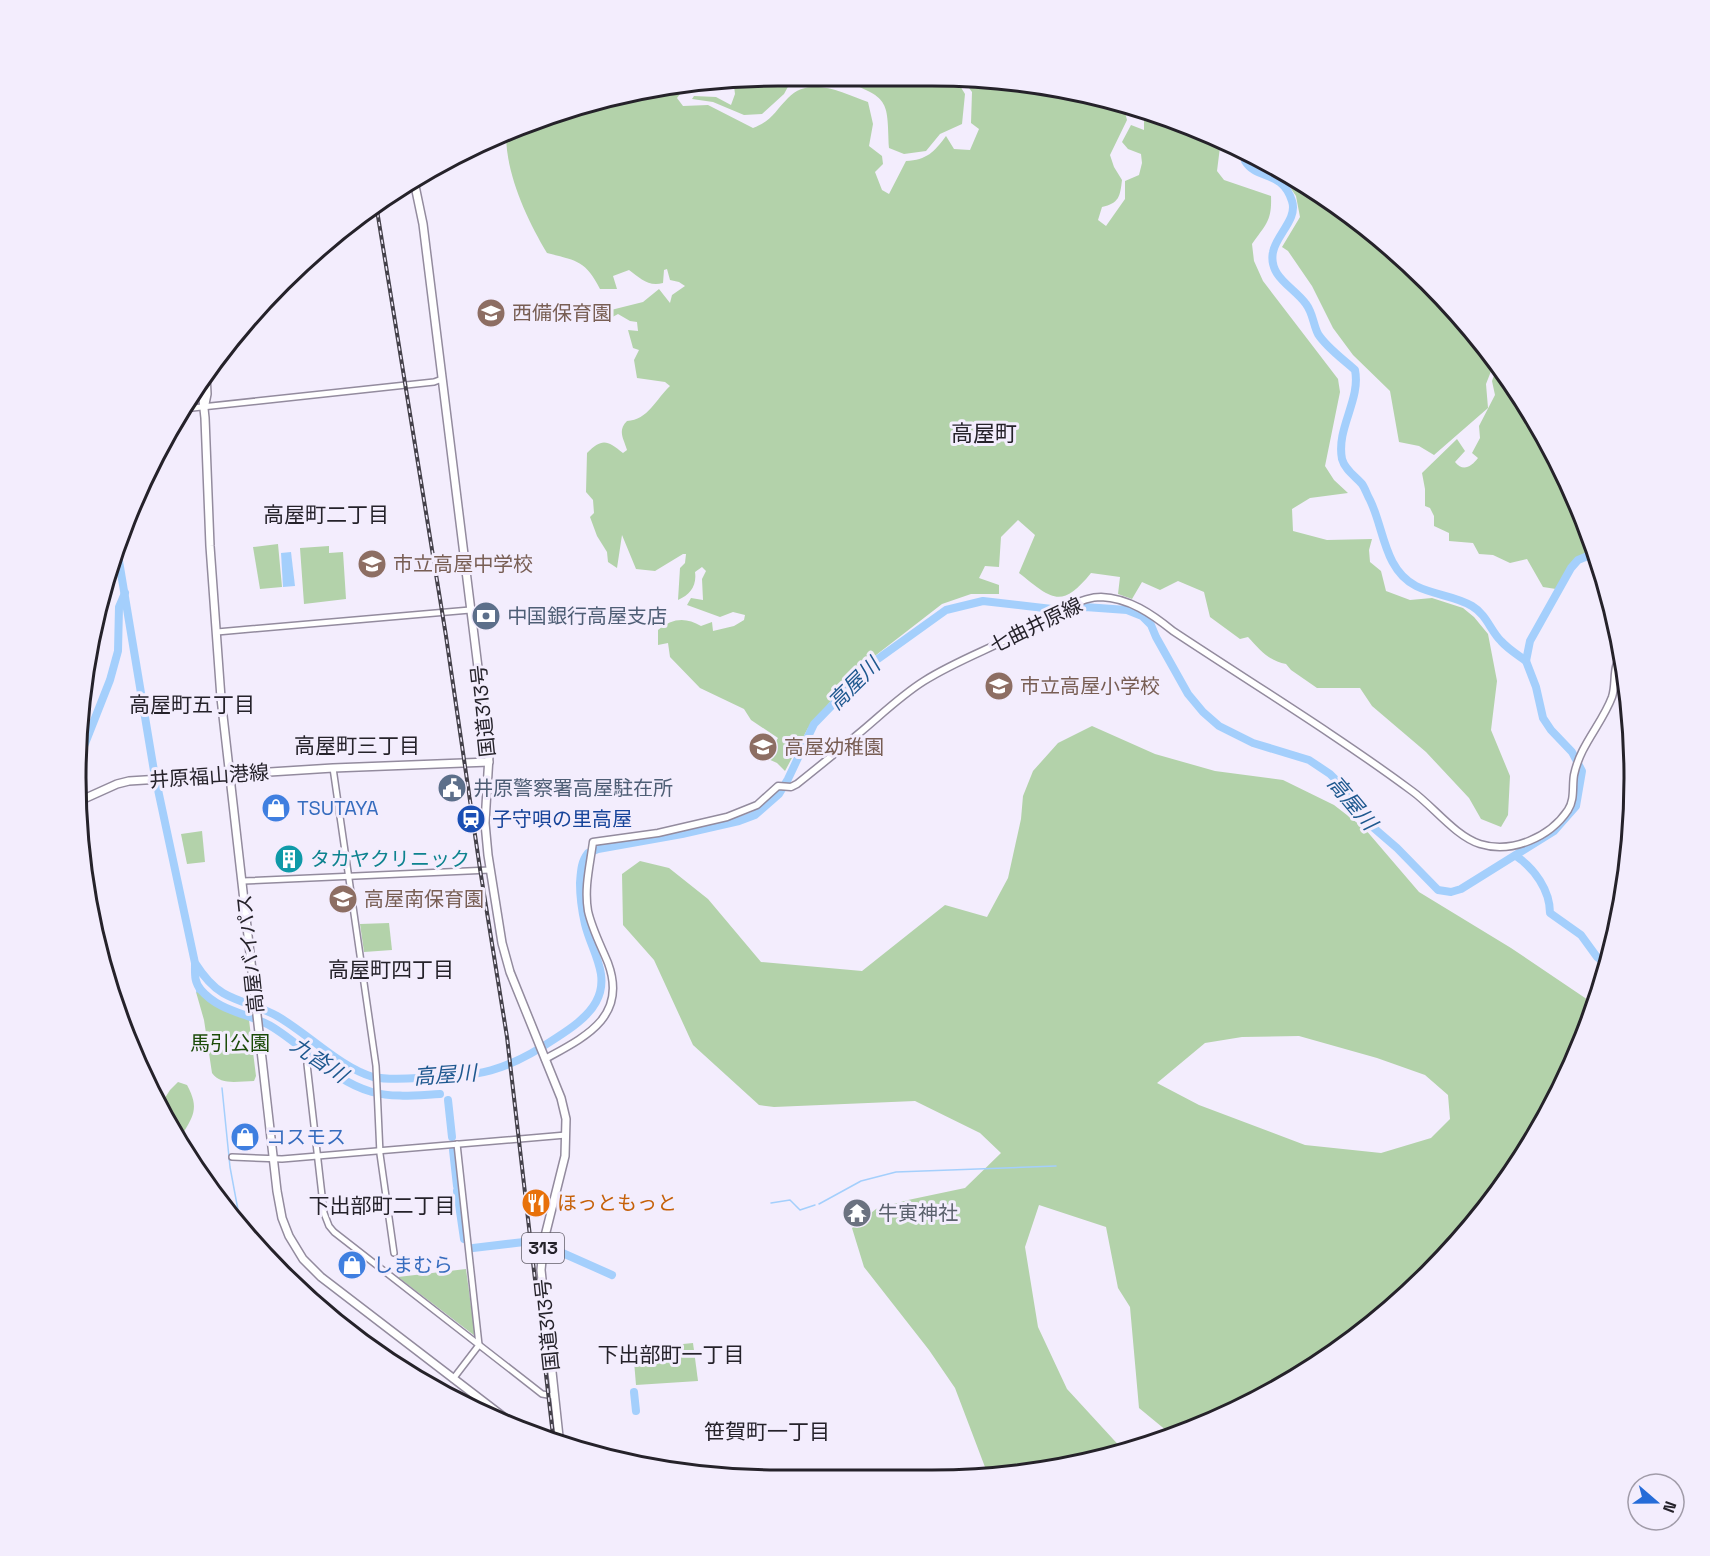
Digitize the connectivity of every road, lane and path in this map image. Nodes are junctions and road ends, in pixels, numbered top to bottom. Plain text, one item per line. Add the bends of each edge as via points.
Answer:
1 (416, 188) edge
2 (442, 379) junction
3 (207, 387) edge
4 (202, 393) edge
5 (204, 407) junction
6 (193, 408) edge
7 (471, 610) junction
8 (217, 632) junction
9 (1615, 668) edge
10 (489, 762) junction
11 (333, 768) junction
12 (230, 775) junction
13 (86, 798) edge
14 (490, 870) junction
15 (348, 875) junction
16 (243, 881) junction
17 (545, 1057) junction
18 (309, 1060) dead end
19 (566, 1135) junction
20 (457, 1144) junction
21 (380, 1150) junction
22 (318, 1155) junction
23 (232, 1157) dead end
24 (273, 1159) junction
25 (393, 1253) dead end
26 (479, 1345) junction
27 (453, 1380) junction
28 (554, 1396) junction
29 (490, 1407) edge
30 (559, 1432) junction
31 (558, 1435) edge
32 (559, 1435) edge

1 - 2 main road, 国道313号 / 313
2 - 5 street
2 - 7 main road, 国道313号 / 313
3 - 5 main road
4 - 5 main road
5 - 6 street
5 - 8 main road, 高屋バイパス
7 - 8 street
7 - 10 main road, 国道313号 / 313
8 - 12 main road, 高屋バイパス
9 - 17 main road, 七曲井原線 via 1611,698 1581,756 1567,811 1537,838 1524,844 1479,843 1379,767 1135,605 1097,597 1077,602 928,678 796,784 774,788 757,805 727,817 658,833 593,842 588,909 611,972 612,999 594,1029
10 - 11 main road, 井原福山港線
10 - 14 main road, 国道313号 / 313 via 485,823
11 - 12 main road, 井原福山港線
11 - 15 street
12 - 13 main road, 井原福山港線 via 117,784
12 - 16 main road, 高屋バイパス
14 - 15 street
14 - 17 main road, 国道313号 / 313 via 510,972
15 - 16 street
15 - 21 street via 375,1053
16 - 24 main road, 高屋バイパス
17 - 19 main road, 国道313号 / 313 via 564,1104
18 - 22 street
19 - 20 street
19 - 28 main road, 国道313号 / 313 via 541,1270
20 - 21 street
20 - 26 street
21 - 22 street
21 - 25 street
22 - 24 street
22 - 26 street via 324,1213 334,1232
23 - 24 street
24 - 27 main road, 高屋バイパス via 282,1218 303,1258 321,1277
26 - 27 street
26 - 28 street via 542,1394
27 - 29 main road, 高屋バイパス
28 - 30 main road, 国道313号 / 313
30 - 31 main road
30 - 32 main road, 国道313号 / 313

